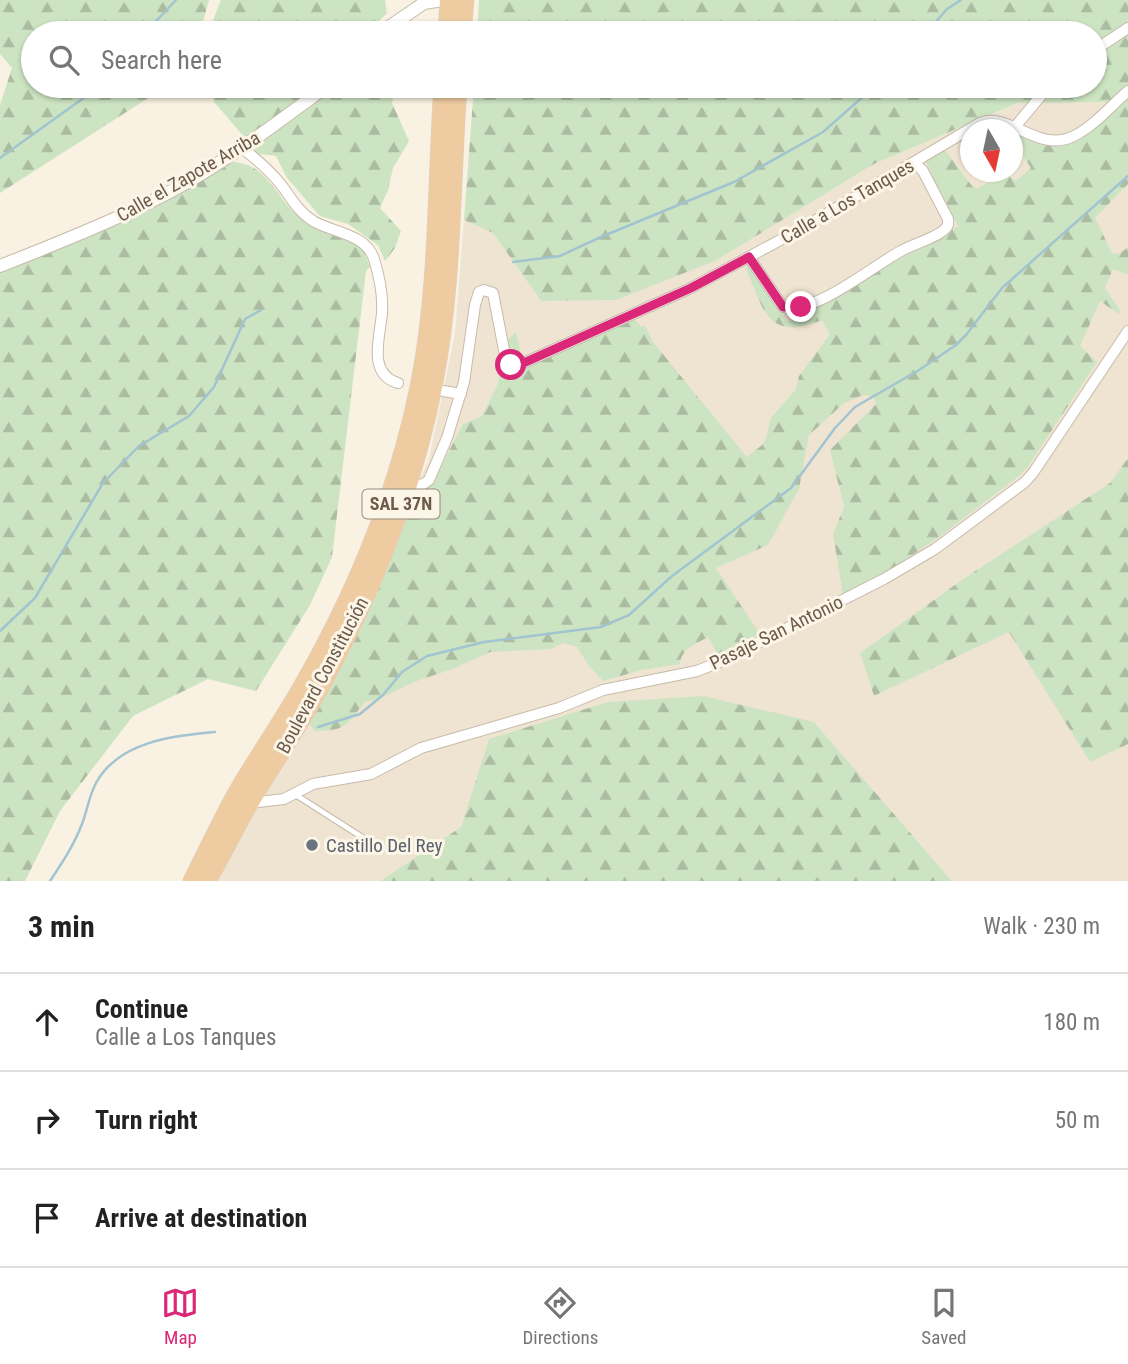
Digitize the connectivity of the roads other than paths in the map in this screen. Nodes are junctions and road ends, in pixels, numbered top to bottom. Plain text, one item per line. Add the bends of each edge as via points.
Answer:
1 (443, 0) edge
2 (449, 0) edge
3 (465, 0) edge
4 (398, 21) edge
5 (448, 21) edge
6 (463, 21) edge
7 (1128, 28) edge
8 (1107, 42) edge
9 (1128, 91) edge
10 (311, 98) edge
11 (442, 98) edge
12 (457, 98) edge
13 (1039, 98) edge
14 (1022, 119) edge
15 (1023, 131) edge
16 (960, 136) edge
17 (242, 148) junction
18 (914, 162) junction
19 (749, 257) junction
20 (0, 266) edge
21 (1128, 331) edge
22 (398, 383) dead end
23 (443, 391) dead end
24 (461, 394) junction
25 (408, 483) junction
26 (296, 795) junction
27 (250, 803) junction
28 (379, 848) dead end
29 (192, 881) edge
30 (207, 881) edge

1 - 4 street via 424,3
2 - 5 highway
3 - 6 highway
7 - 8 street
9 - 15 street, Calle a Los Tanques via 1087,128 1066,139 1046,140
10 - 17 street, Calle el Zapote Arriba
11 - 29 highway, Boulevard Constitución / SAL 37N via 428,329 420,382 391,490 365,561 322,648
12 - 25 highway, Boulevard Constitución / SAL 37N via 444,323
13 - 14 street
16 - 18 street, Calle a Los Tanques
17 - 20 street, Calle el Zapote Arriba via 150,202
17 - 22 street via 279,182 304,215 355,238 370,250 382,305 378,360 383,373
18 - 19 street, Calle a Los Tanques
18 - 19 street via 948,219 944,230 901,250 829,295 794,309 783,307
19 - 24 street, Calle a Los Tanques via 519,365 508,361 496,303 492,293 484,290 476,298
21 - 26 street, Pasaje San Antonio via 1024,482 935,549 884,579 722,662 603,690 547,712 421,748 371,774 313,784
23 - 24 street
24 - 25 street via 429,480 422,485
25 - 27 highway, Boulevard Constitución / SAL 37N via 349,630
26 - 27 street, Pasaje San Antonio
26 - 28 lane
27 - 30 highway, Boulevard Constitución / SAL 37N

